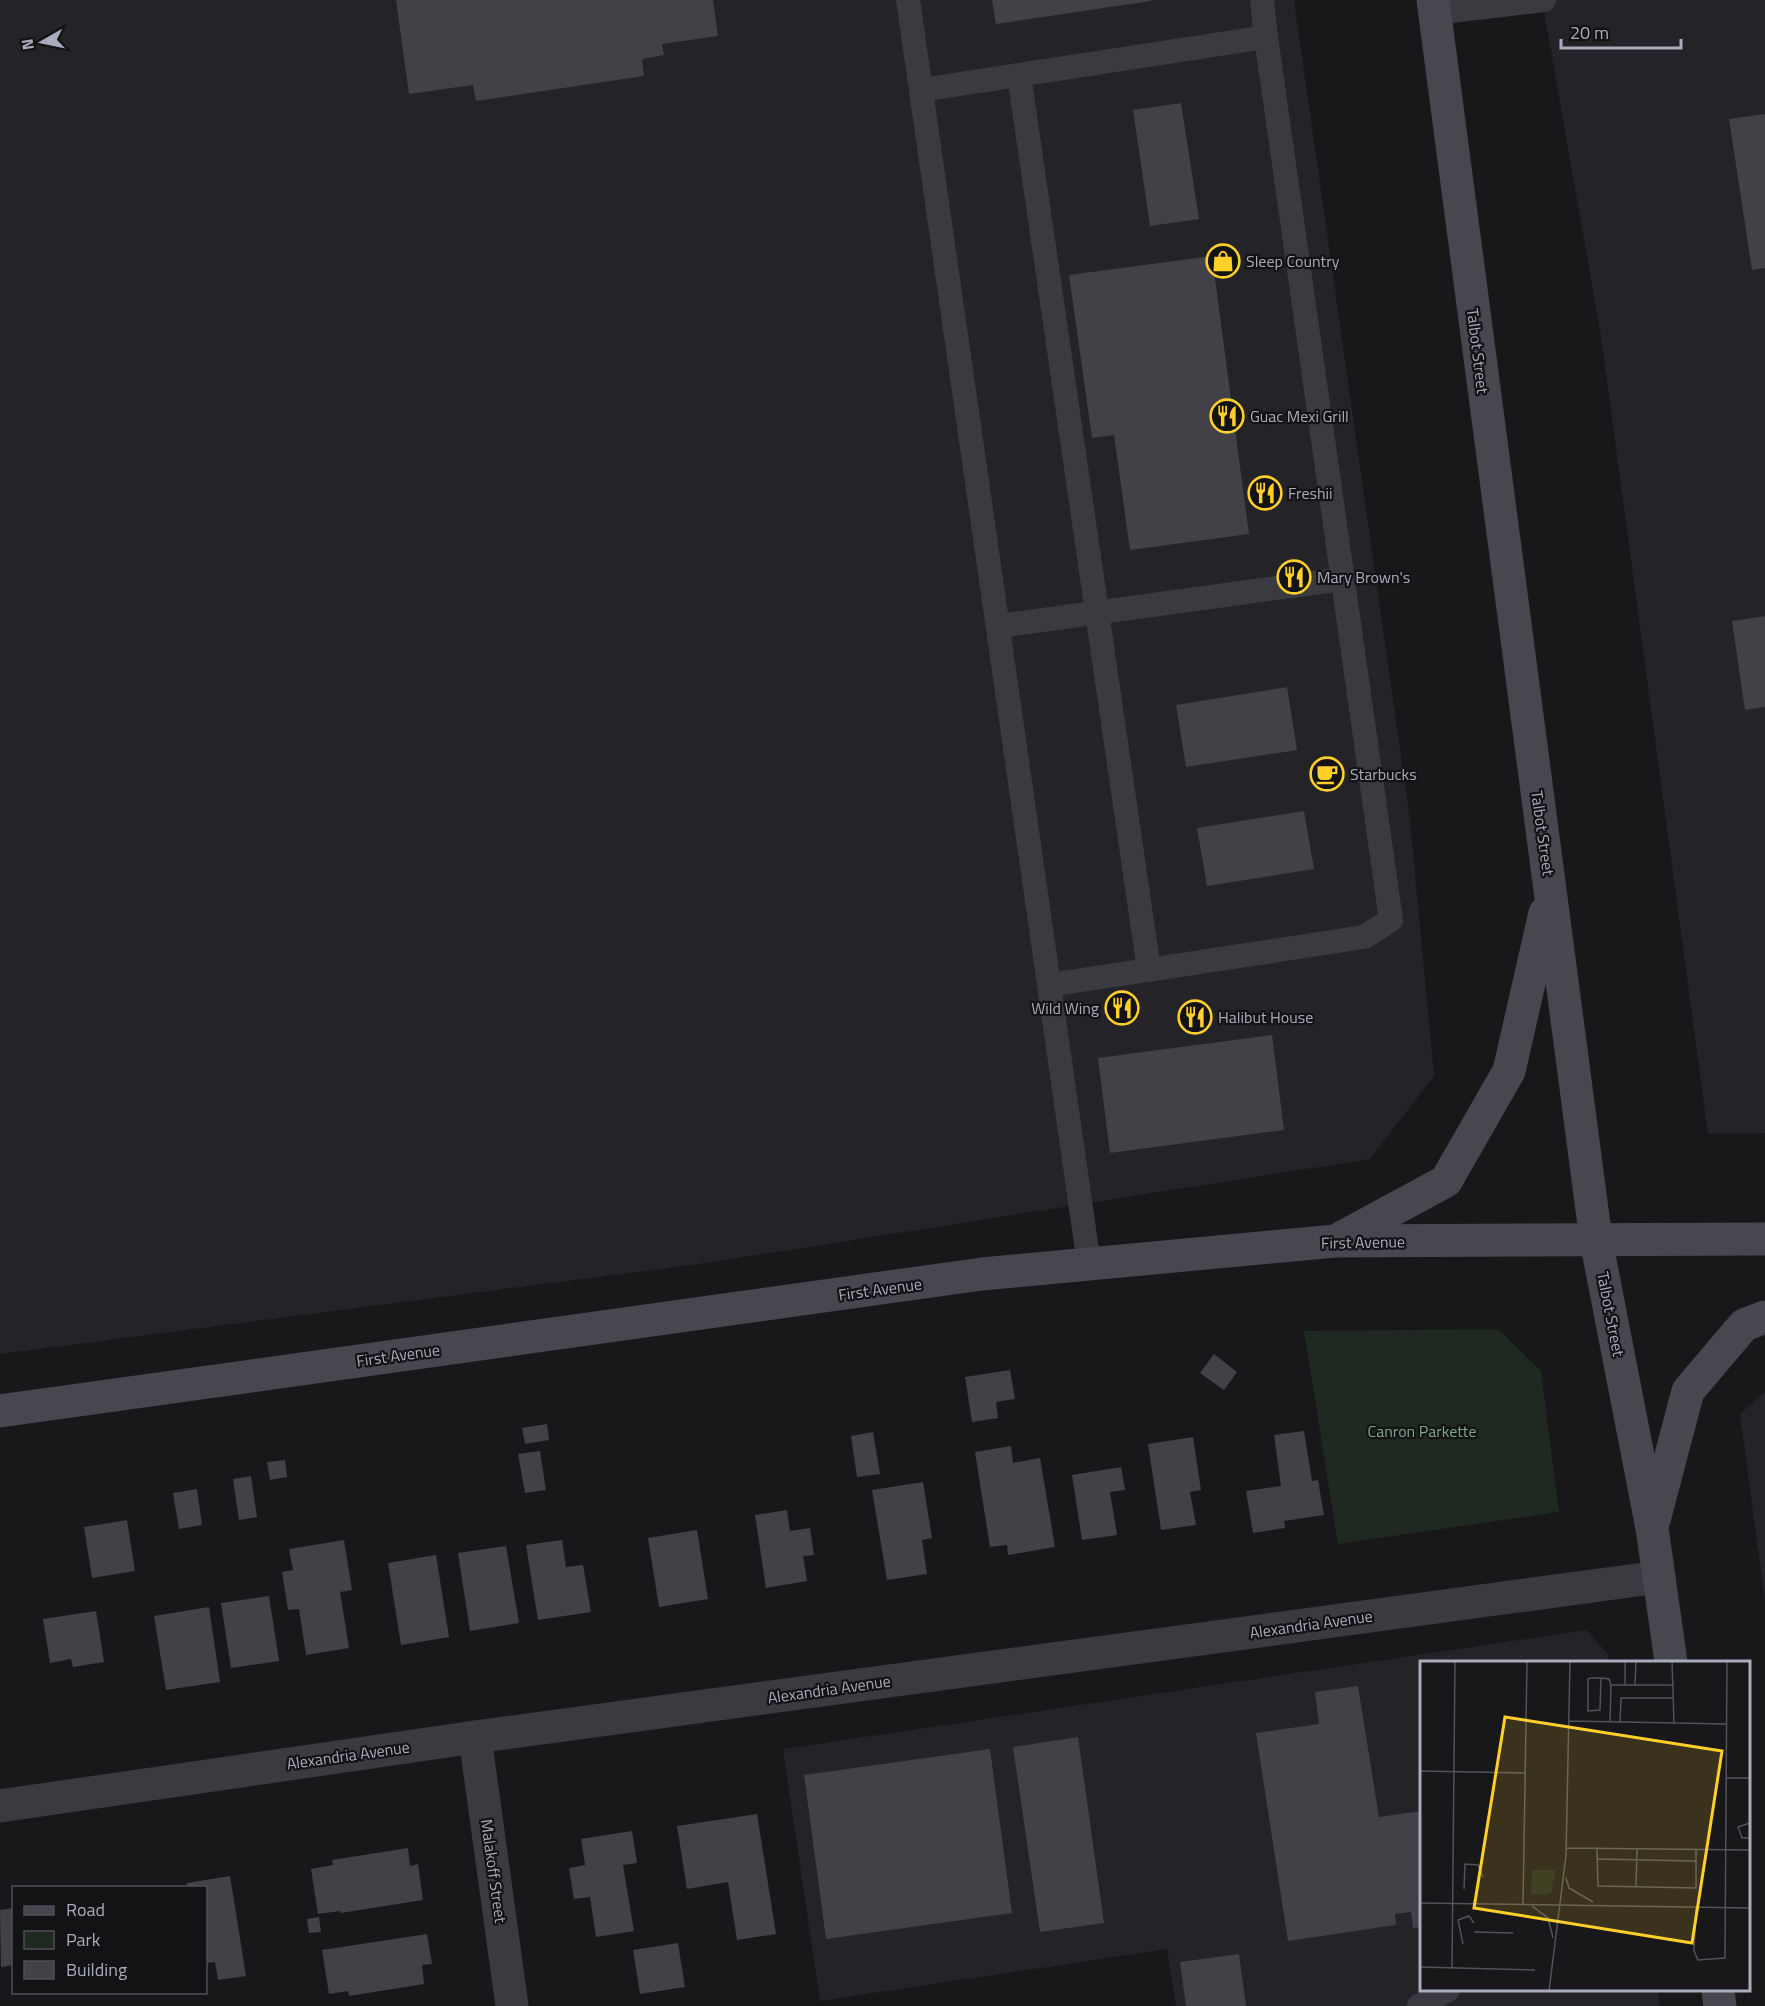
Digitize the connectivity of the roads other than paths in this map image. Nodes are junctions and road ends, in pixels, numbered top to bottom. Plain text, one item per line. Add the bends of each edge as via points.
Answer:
1 (908, 0) edge
2 (1262, 0) edge
3 (1544, 0) edge
4 (1433, 7) edge
5 (1266, 37) junction
6 (1019, 75) junction
7 (921, 90) junction
8 (1343, 579) junction
9 (1098, 612) junction
10 (998, 626) junction
11 (1550, 891) junction
12 (1149, 970) junction
13 (1049, 985) junction
14 (1765, 1239) edge
15 (1596, 1240) junction
16 (1335, 1241) junction
17 (1089, 1264) junction
18 (1765, 1317) edge
19 (0, 1411) edge
20 (1652, 1528) junction
21 (1659, 1577) junction
22 (1671, 1661) edge
23 (475, 1737) junction
24 (0, 1806) edge
25 (1445, 1991) edge
26 (1718, 1991) edge
27 (512, 2006) edge
28 (1419, 2006) edge
29 (1720, 2006) edge

1 - 7 lane
2 - 5 lane
3 - 4 lane
4 - 11 main road, Talbot Street
5 - 6 lane
5 - 8 lane
6 - 7 lane
6 - 9 lane
7 - 10 lane
8 - 9 lane
8 - 12 lane via 1391,920 1364,937
9 - 10 lane
9 - 12 lane
10 - 13 lane
11 - 15 main road, Talbot Street
11 - 16 main road via 1509,1071 1446,1181
12 - 13 lane
13 - 17 lane
14 - 15 main road, First Avenue
15 - 16 main road, First Avenue
15 - 20 main road, Talbot Street
16 - 17 main road, First Avenue
17 - 19 main road, First Avenue via 982,1274
18 - 20 main road via 1744,1325 1688,1391
20 - 21 main road, Talbot Street
21 - 22 main road, Talbot Street
21 - 23 street, Alexandria Avenue
23 - 24 street, Alexandria Avenue
23 - 27 street, Malakoff Street
25 - 28 lane
26 - 29 main road

